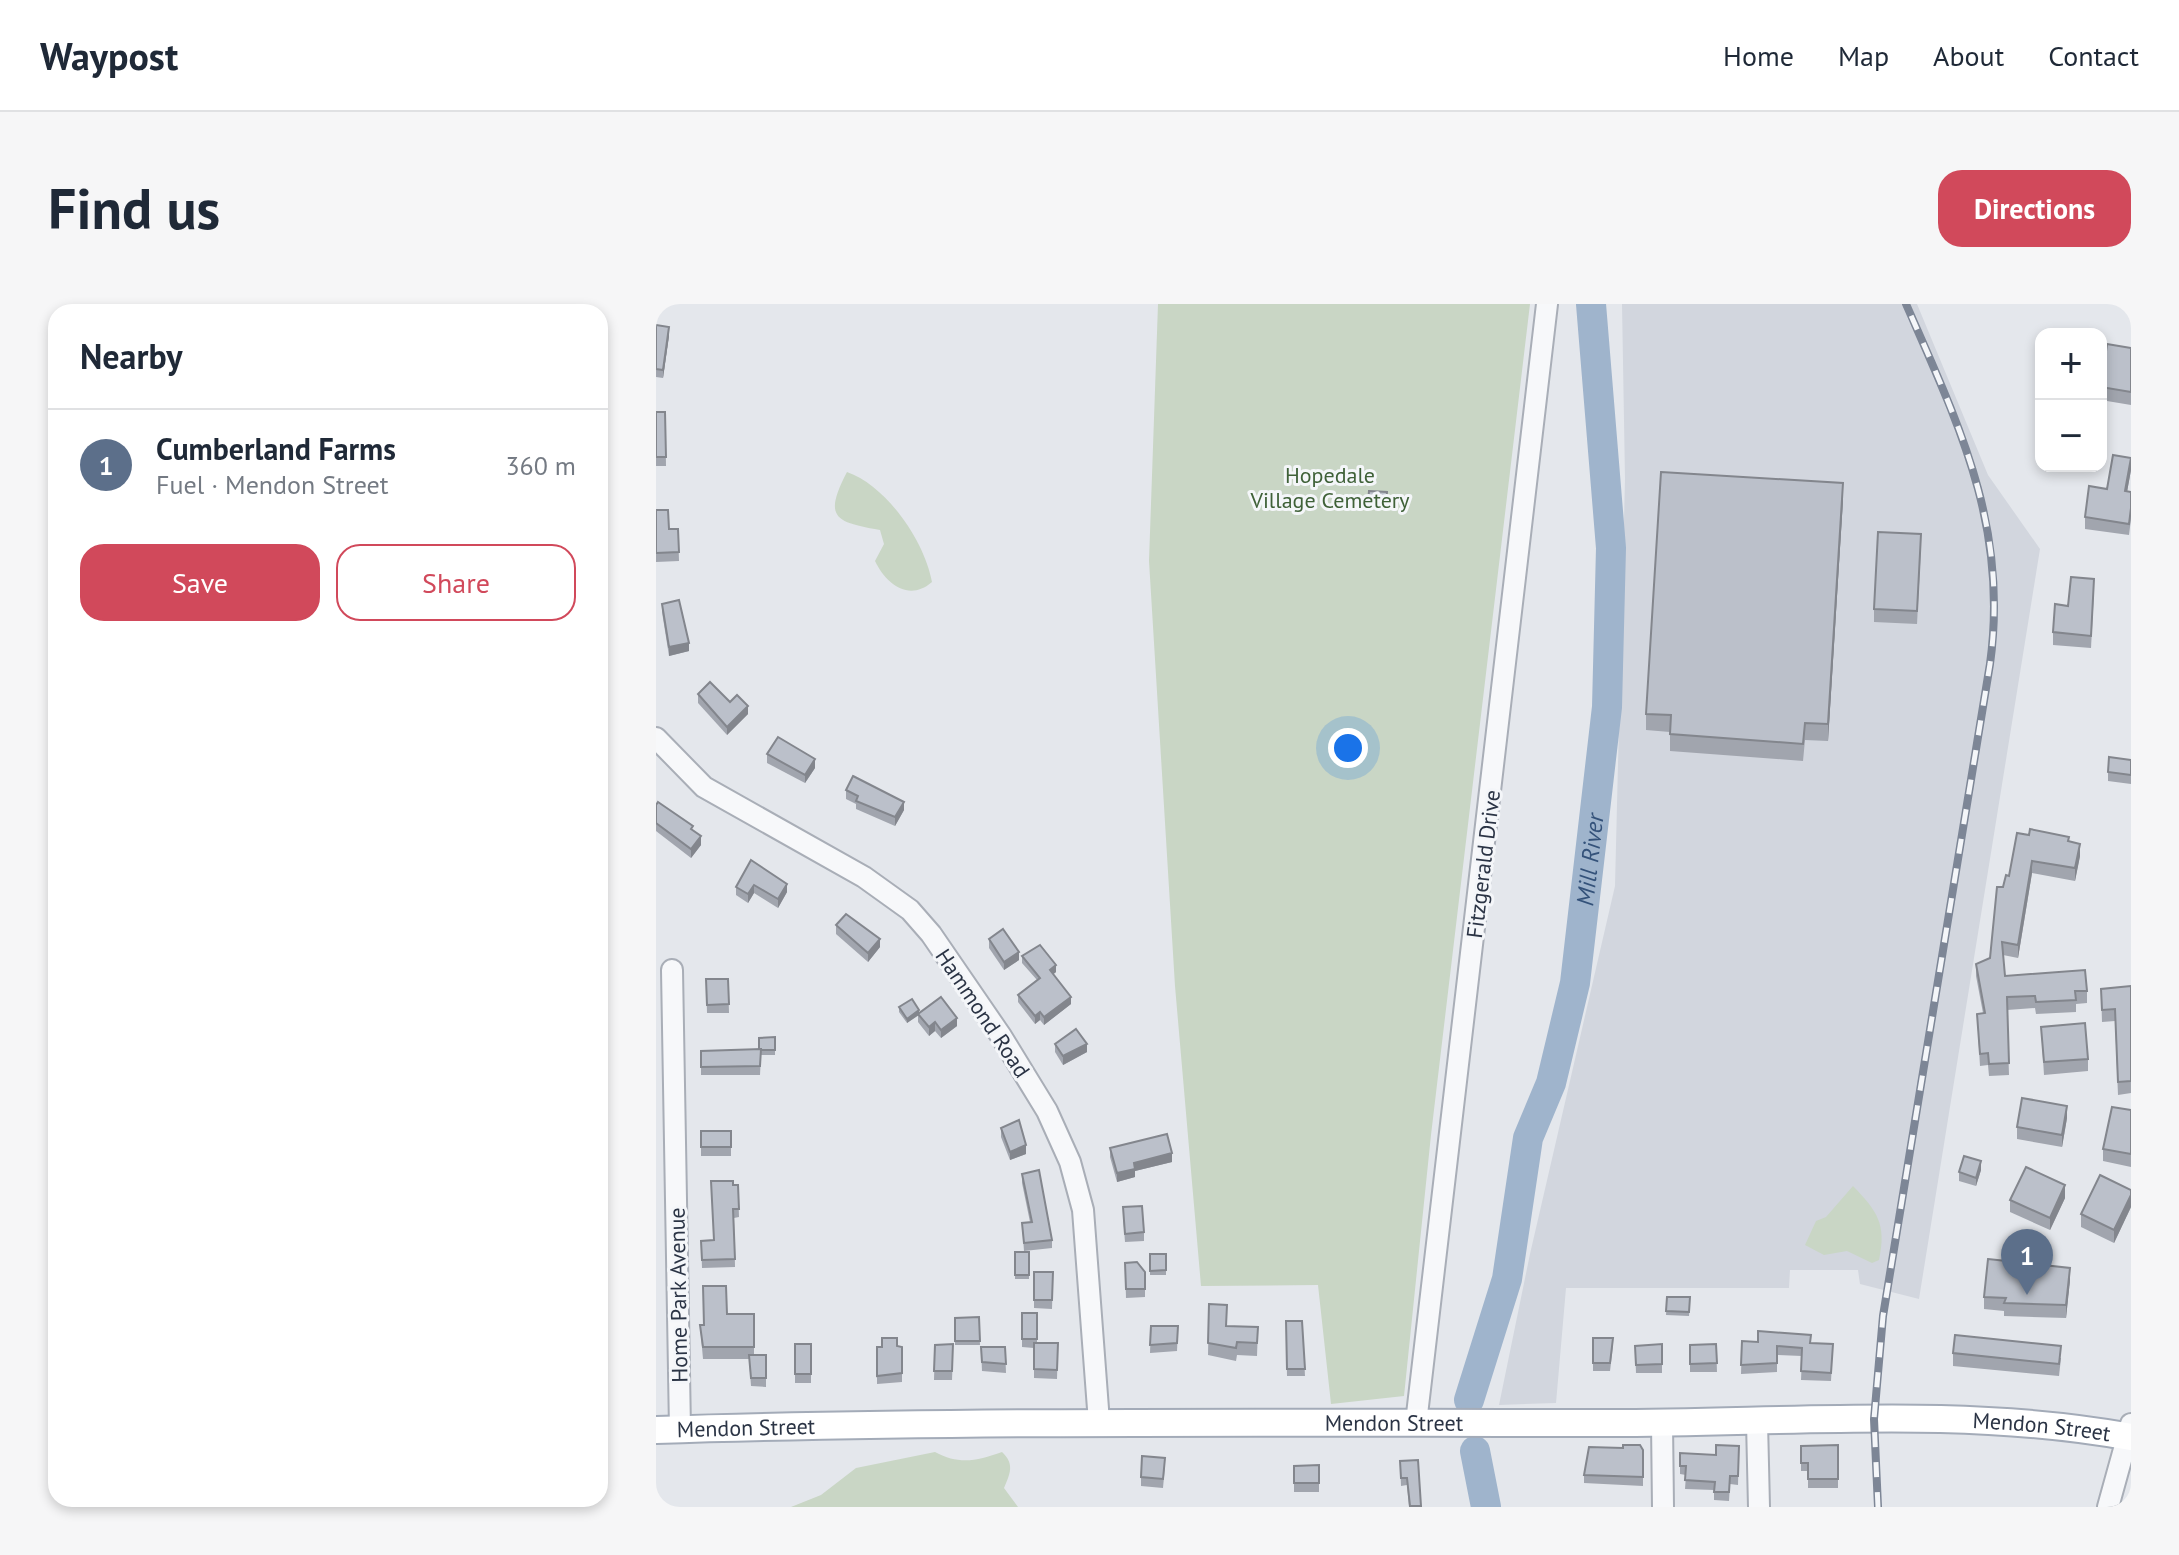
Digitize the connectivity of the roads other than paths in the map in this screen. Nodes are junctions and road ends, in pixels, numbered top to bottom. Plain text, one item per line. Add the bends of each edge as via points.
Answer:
1 (1547, 304) edge
2 (657, 741) edge
3 (672, 970) dead end
4 (1099, 1422) junction
5 (1757, 1422) junction
6 (1416, 1423) junction
7 (1662, 1423) junction
8 (668, 1430) edge
9 (2130, 1432) edge
10 (1663, 1507) edge
11 (1759, 1507) edge
12 (2108, 1507) edge

1 - 6 street, Fitzgerald Drive
2 - 4 street, Hammond Road via 704,787 864,877 910,910 1001,1036 1047,1111 1070,1162 1083,1210
3 - 8 street, Home Park Avenue
4 - 6 main road, Mendon Street
4 - 8 main road, Mendon Street
5 - 7 main road, Mendon Street
5 - 9 main road, Mendon Street via 1911,1418
5 - 11 street
6 - 7 main road, Mendon Street
7 - 10 street
9 - 12 street

